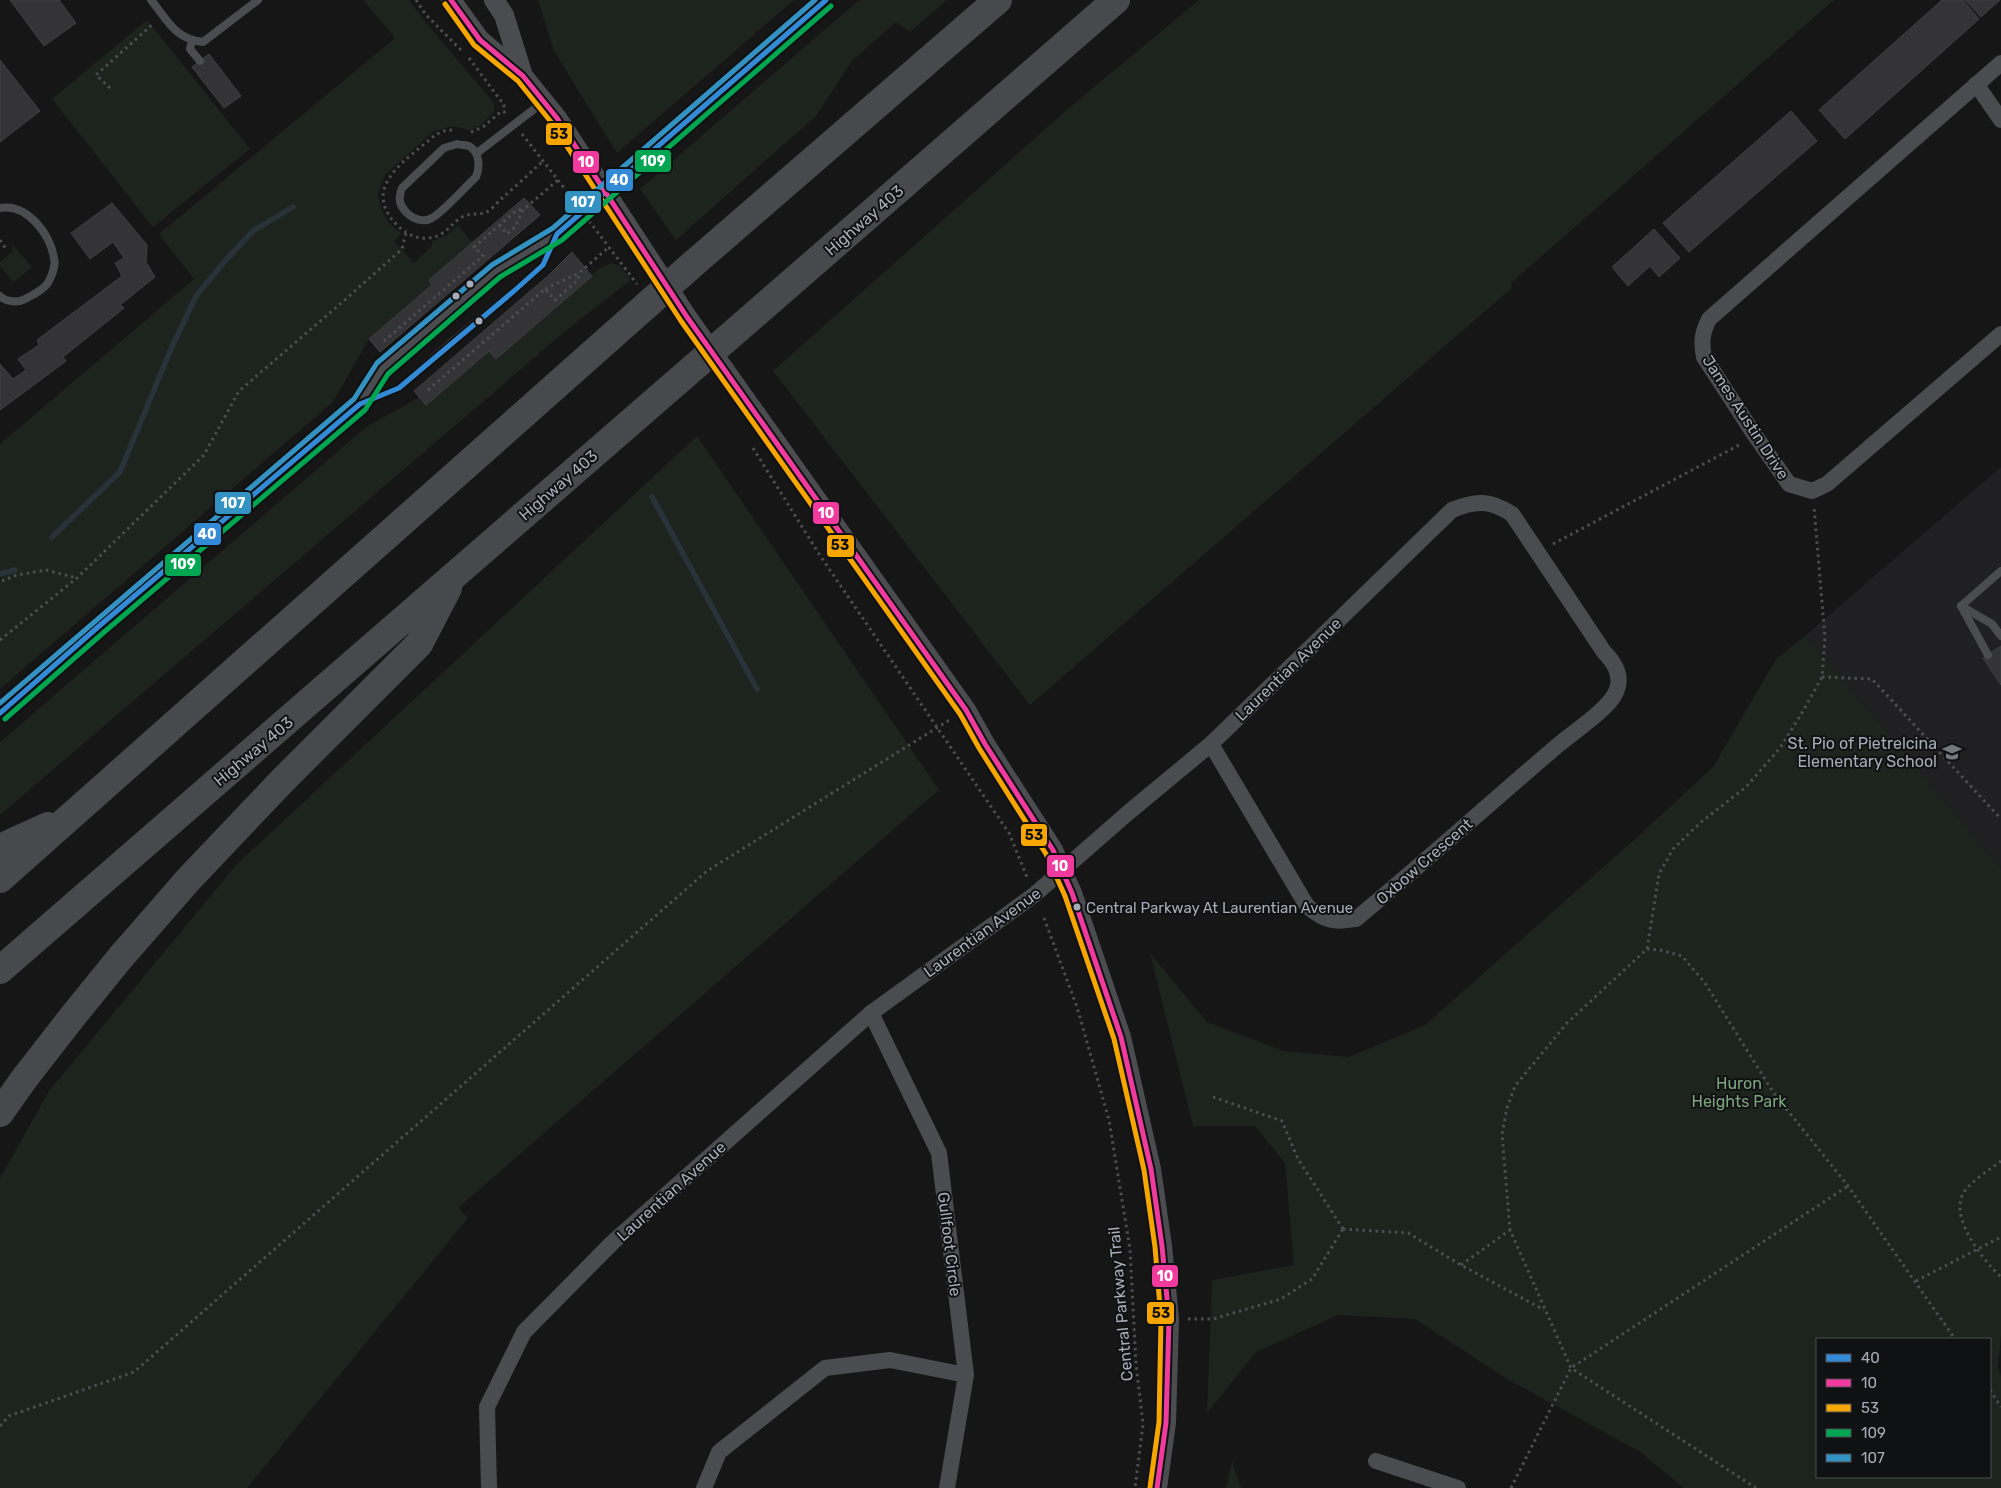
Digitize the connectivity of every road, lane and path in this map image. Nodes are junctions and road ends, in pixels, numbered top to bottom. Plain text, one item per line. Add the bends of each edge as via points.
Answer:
1 (151, 0) edge
2 (258, 0) edge
3 (416, 0) edge
4 (450, 0) edge
5 (494, 0) edge
6 (826, 0) edge
7 (998, 0) edge
8 (1116, 0) edge
9 (163, 15) junction
10 (192, 40) junction
11 (461, 50) dead end
12 (468, 57) dead end
13 (200, 61) dead end
14 (2001, 63) edge
15 (523, 76) junction
16 (1976, 84) junction
17 (110, 88) dead end
18 (544, 102) junction
19 (503, 110) dead end
20 (2001, 120) edge
21 (520, 132) dead end
22 (476, 153) junction
23 (558, 180) junction
24 (0, 208) edge
25 (523, 210) junction
26 (581, 210) dead end
27 (410, 216) junction
28 (586, 217) dead end
29 (499, 225) junction
30 (557, 234) junction
31 (0, 240) edge
32 (609, 247) junction
33 (6, 249) dead end
34 (579, 273) junction
35 (545, 289) junction
36 (643, 295) junction
37 (0, 296) edge
38 (2001, 334) edge
39 (384, 341) dead end
40 (428, 390) dead end
41 (360, 404) junction
42 (1754, 434) junction
43 (751, 444) dead end
44 (1812, 491) junction
45 (1538, 552) junction
46 (2001, 571) edge
47 (456, 574) junction
48 (77, 578) junction
49 (2, 580) dead end
50 (1961, 606) junction
51 (2001, 636) edge
52 (0, 640) edge
53 (1604, 652) joint
54 (1988, 654) dead end
55 (1822, 677) junction
56 (966, 710) junction
57 (0, 714) edge
58 (938, 727) junction
59 (1211, 744) junction
60 (74, 815) junction
61 (2001, 819) edge
62 (0, 848) edge
63 (1062, 871) junction
64 (1027, 876) dead end
65 (0, 879) edge
66 (1044, 918) dead end
67 (1647, 949) junction
68 (0, 970) edge
69 (871, 1013) junction
70 (1213, 1097) dead end
71 (0, 1113) edge
72 (2001, 1161) edge
73 (1848, 1186) junction
74 (1343, 1230) junction
75 (1510, 1230) junction
76 (2001, 1237) edge
77 (1977, 1248) junction
78 (1461, 1265) junction
79 (2001, 1277) edge
80 (1916, 1280) junction
81 (1544, 1310) junction
82 (1169, 1319) junction
83 (1955, 1338) edge
84 (1571, 1368) junction
85 (966, 1374) junction
86 (1991, 1391) edge
87 (2001, 1406) edge
88 (0, 1426) edge
89 (1376, 1461) dead end
90 (489, 1488) edge
91 (704, 1488) edge
92 (946, 1488) edge
93 (1135, 1488) edge
94 (1157, 1488) edge
95 (1458, 1488) edge
96 (1511, 1488) edge
97 (1756, 1488) edge

1 - 9 lane
2 - 10 lane via 203,42
3 - 11 path via 426,15
4 - 15 street via 480,40
5 - 15 street via 504,15
6 - 30 lane, bridge
7 - 36 highway, bridge via 693,264
8 - 47 highway, Highway 403, bridge
9 - 10 lane via 181,36
9 - 17 path via 96,76
10 - 13 lane via 190,49
12 - 19 path via 504,105
14 - 16 street, James Austin Drive
15 - 18 street
16 - 20 street
16 - 42 street, James Austin Drive via 1709,320 1701,344 1704,357
18 - 22 lane
18 - 56 street via 686,318
21 - 23 path
22 - 27 lane via 479,170 476,177 432,218 418,220
22 - 27 lane via 470,146 457,144 444,148 402,188 400,206
23 - 25 path
23 - 26 path
24 - 37 lane via 16,208 32,218 48,239 55,260 49,282 35,294 20,302
25 - 29 path via 516,210
25 - 29 path via 515,227 507,234
27 - 48 path via 402,249 239,391 204,455
28 - 32 path
29 - 39 path via 474,247 482,256
30 - 41 lane via 496,271 382,368
30 - 41 lane via 543,265 399,388
31 - 33 path
32 - 34 path
32 - 36 path
34 - 35 path
34 - 35 path via 578,280 554,300
35 - 40 path
36 - 60 highway
38 - 44 street via 1827,484
41 - 57 lane
42 - 44 street, James Austin Drive via 1789,484
42 - 45 path
43 - 58 path via 820,554
44 - 55 path via 1825,638
45 - 53 street, Laurentian Avenue
45 - 59 street, Laurentian Avenue via 1512,514 1500,506 1486,502 1469,503 1452,510
46 - 50 lane
47 - 68 highway, Highway 403
47 - 71 highway via 420,644 188,880 79,1008
48 - 49 path via 46,570
48 - 52 path
50 - 51 lane via 1992,624
50 - 54 lane
53 - 59 street, Oxbow Crescent via 1613,661 1619,676 1617,691 1610,703 1356,919 1338,922 1319,916 1308,906
55 - 61 path via 1872,679
55 - 67 path via 1780,748 1746,787 1673,849 1659,874
56 - 58 path
56 - 63 street via 1053,850
58 - 64 path via 1009,833
58 - 88 path via 707,871 134,1372 9,1416
59 - 63 street, Laurentian Avenue
60 - 62 highway
60 - 65 highway
63 - 69 street, Laurentian Avenue via 1034,895
63 - 82 street via 1121,1037 1152,1169
66 - 93 path, Central Parkway Trail via 1077,1007 1109,1120 1130,1250 1136,1364 1143,1424
67 - 73 path via 1682,956 1728,1018 1772,1092
67 - 75 path via 1567,1023 1515,1086 1506,1108 1502,1134
69 - 85 street, Gullfoot Circle via 939,1153
69 - 90 street, Laurentian Avenue via 613,1242 524,1332 486,1407
70 - 74 path via 1282,1121 1298,1159
72 - 77 path via 1964,1192 1960,1202 1961,1217
73 - 80 path
73 - 84 path
74 - 78 path via 1408,1233
74 - 82 path via 1312,1279 1281,1299 1213,1319
75 - 78 path
75 - 81 path
76 - 77 path
77 - 79 path
77 - 80 path
78 - 81 path
80 - 83 path
81 - 84 path
82 - 94 street via 1166,1423
84 - 96 path
84 - 97 path
85 - 91 street via 890,1360 825,1368 719,1452
85 - 92 street, Gullfoot Circle
86 - 87 path
89 - 95 street

